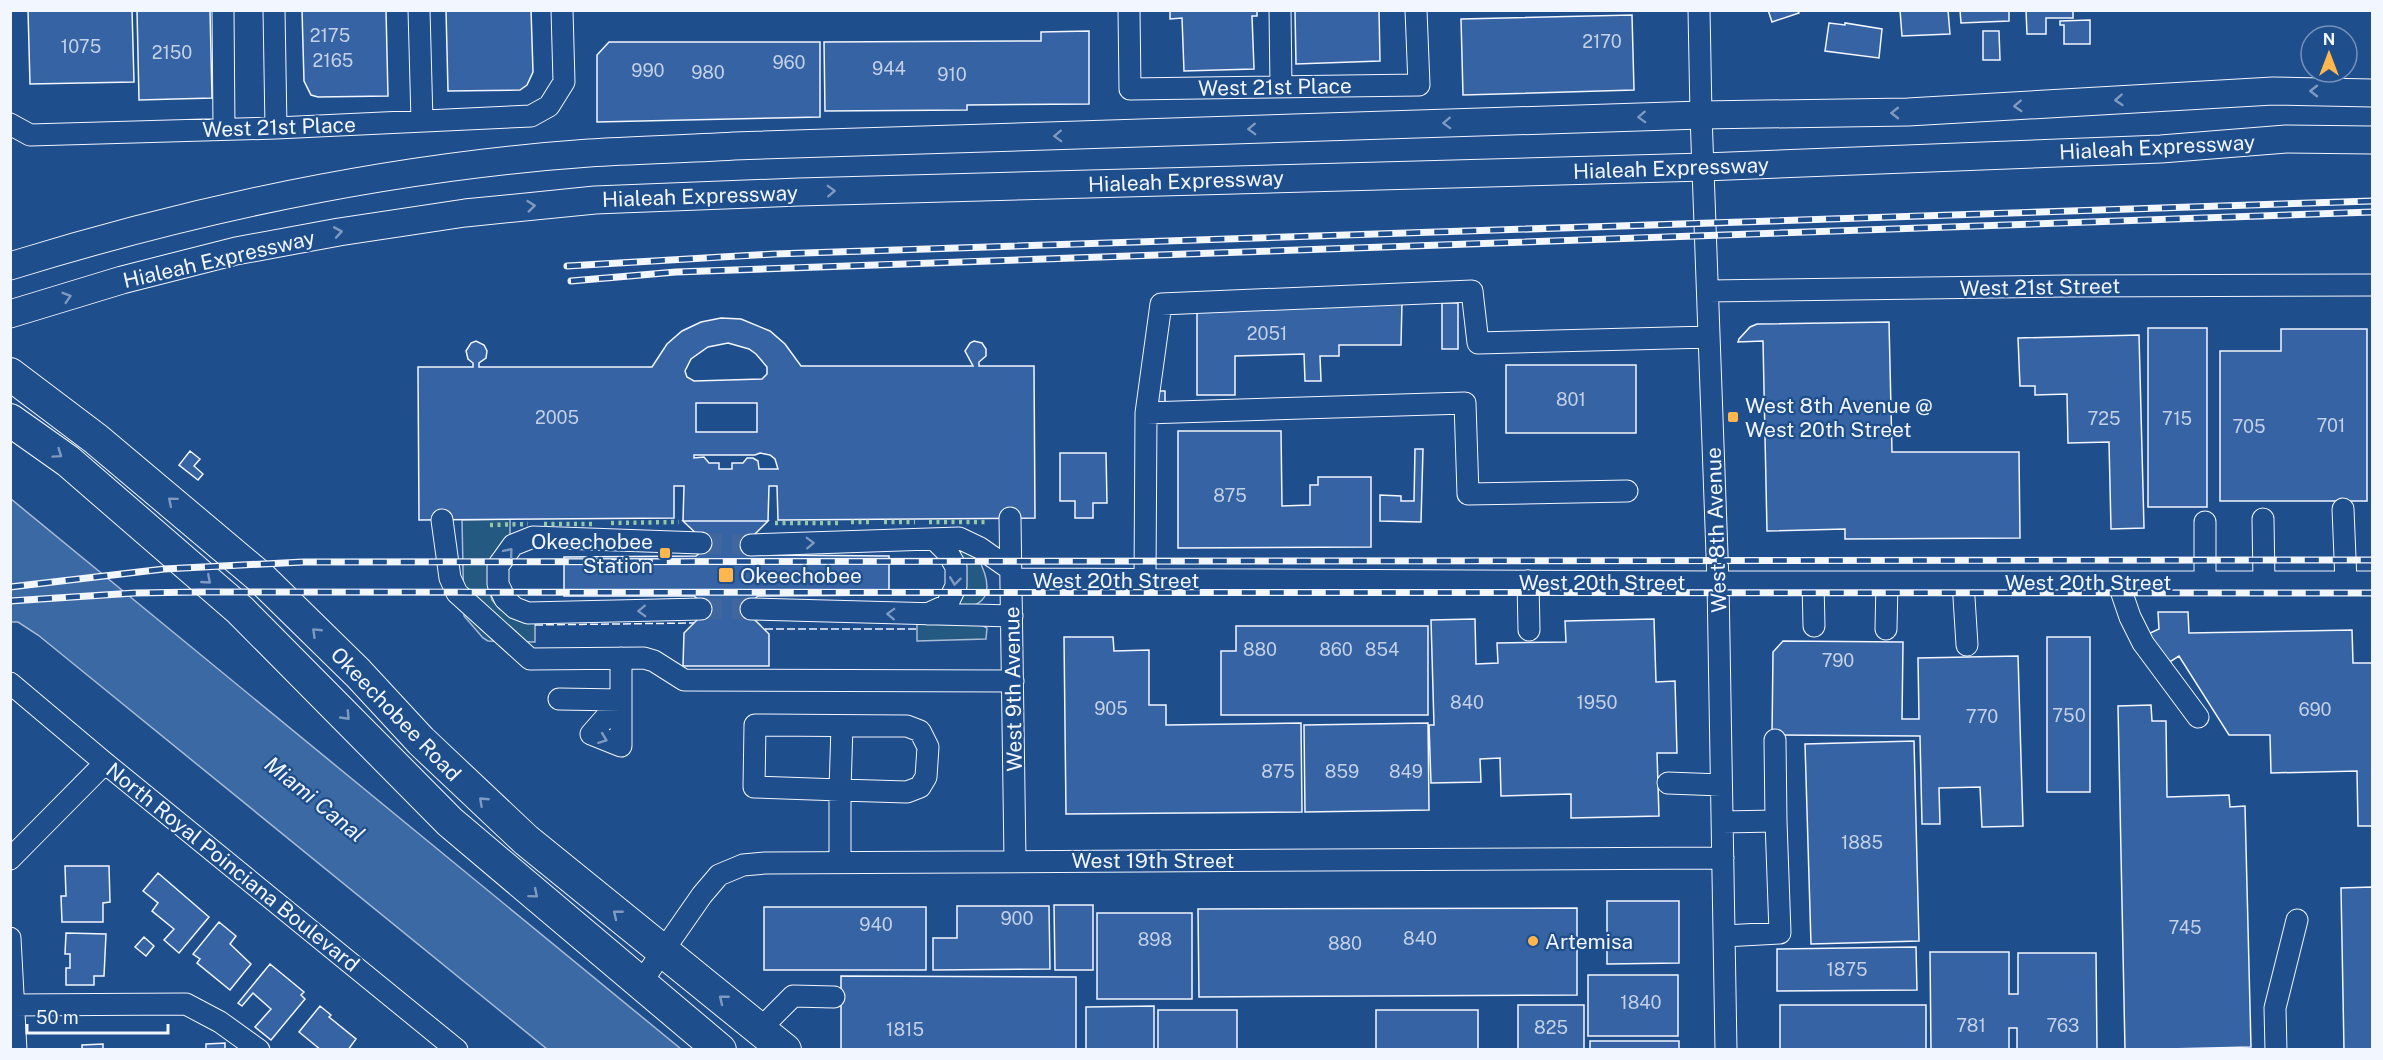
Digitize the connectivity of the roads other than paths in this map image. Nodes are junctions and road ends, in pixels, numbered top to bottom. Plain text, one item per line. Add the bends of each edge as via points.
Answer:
1 (223, 10) edge
2 (274, 10) edge
3 (419, 10) edge
4 (562, 10) edge
5 (1129, 10) edge
6 (1280, 10) edge
7 (1416, 10) edge
8 (1699, 10) edge
9 (1281, 87) junction
10 (2373, 93) edge
11 (1701, 115) junction
12 (422, 121) junction
13 (10, 124) edge
14 (276, 128) junction
15 (225, 129) junction
16 (2373, 140) edge
17 (1704, 167) junction
18 (10, 266) edge
19 (2373, 285) edge
20 (1707, 291) junction
21 (11, 314) edge
22 (1709, 337) junction
23 (10, 374) edge
24 (1146, 413) junction
25 (10, 420) edge
26 (1627, 491) dead end
27 (2343, 509) dead end
28 (1010, 518) dead end
29 (2263, 519) dead end
30 (442, 520) dead end
31 (2205, 522) dead end
32 (934, 539) junction
33 (701, 543) tunnel mouth
34 (751, 545) tunnel mouth
35 (1011, 574) junction
36 (1145, 580) junction
37 (1528, 581) junction
38 (1718, 582) junction
39 (1813, 582) junction
40 (1887, 582) junction
41 (1963, 582) junction
42 (2118, 582) junction
43 (2205, 582) junction
44 (2264, 582) junction
45 (2346, 582) junction
46 (2373, 582) edge
47 (701, 609) tunnel mouth
48 (751, 609) tunnel mouth
49 (925, 615) junction
50 (1012, 616) junction
51 (1814, 626) dead end
52 (1886, 629) dead end
53 (1529, 630) dead end
54 (1966, 645) dead end
55 (621, 658) junction
56 (1013, 681) junction
57 (10, 683) edge
58 (559, 699) dead end
59 (2198, 717) dead end
60 (842, 726) junction
61 (1775, 741) dead end
62 (105, 763) junction
63 (1668, 783) dead end
64 (1721, 785) junction
65 (840, 790) junction
66 (1776, 821) junction
67 (1722, 822) junction
68 (1723, 858) junction
69 (10, 859) edge
70 (1015, 860) junction
71 (840, 862) junction
72 (2297, 920) dead end
73 (1724, 936) junction
74 (10, 938) edge
75 (663, 951) junction
76 (640, 984) junction
77 (834, 997) dead end
78 (12, 1005) edge
79 (760, 1029) junction
80 (16, 1050) edge
81 (258, 1050) edge
82 (457, 1050) edge
83 (720, 1050) edge
84 (785, 1050) edge
85 (1726, 1050) edge
86 (2276, 1050) edge

1 - 15 street
2 - 14 street
3 - 12 street
4 - 12 street, West 21st Place via 564,82 549,106 531,116
5 - 9 street, West 21st Place via 1130,89
6 - 9 street
7 - 9 street, West 21st Place via 1419,85
8 - 11 street, West 8th Avenue
10 -> 11 main road via 2273,91 1908,112
11 - 17 street, West 8th Avenue
11 -> 18 main road via 588,153 466,166 194,214
12 - 14 street, West 21st Place
13 - 15 street, West 21st Place via 30,135
14 - 15 street, West 21st Place
16 - 17 main road, Hialeah Expressway via 2286,139 2161,149
17 - 20 street, West 8th Avenue
21 -> 17 main road, Hialeah Expressway via 236,251 465,213 595,200
19 - 20 street, West 21st Street
20 - 22 street, West 8th Avenue
22 - 24 street via 1478,343 1472,291 1161,304
22 - 38 street, West 8th Avenue
75 -> 23 highway, Okeechobee Road via 525,840 260,577 96,439
24 - 26 street via 1465,403 1468,494
24 - 36 street
25 -> 76 highway, Okeechobee Road via 68,461 240,610 450,822
27 - 45 street
28 - 35 street, West 9th Avenue
29 - 44 street
30 - 55 street via 450,578 457,593 530,659
31 - 43 street
34 -> 32 street
32 - 35 street via 959,538 980,548
32 -> 49 street via 956,567 956,586 947,604
47 -> 33 street via 528,613 510,604 498,584 498,566 513,545 533,537
35 - 36 street, West 20th Street
35 - 50 street, West 9th Avenue
36 - 37 street, West 20th Street
37 - 38 street, West 20th Street
37 - 53 street
38 - 39 street, West 20th Street
38 - 64 street, West 8th Avenue
39 - 40 street, West 20th Street
39 - 51 street
40 - 41 street, West 20th Street
40 - 52 street
41 - 42 street, West 20th Street
41 - 54 street
42 - 43 street, West 20th Street
42 - 59 street via 2143,643
43 - 44 street, West 20th Street
44 - 45 street, West 20th Street
45 - 46 street, West 20th Street
49 -> 48 street
49 - 50 street
50 - 56 street, West 9th Avenue
55 - 56 street via 654,661 684,680
55 - 58 street via 621,700
56 - 70 street, West 9th Avenue
57 - 62 street, North Royal Poinciana Boulevard
60 - 65 street
60 - 65 street via 907,726 920,731 928,747 926,777 920,788 907,792
60 - 65 street via 755,725 754,787
61 - 66 street
62 - 69 street
62 - 82 street, North Royal Poinciana Boulevard
63 - 64 street
64 - 67 street, West 8th Avenue
65 - 71 street
66 - 67 street
66 - 73 street via 1780,933
67 - 68 street, West 8th Avenue
68 - 70 street, West 19th Street
68 - 73 street, West 8th Avenue
70 - 71 street, West 19th Street
71 - 75 street, West 19th Street via 754,864 719,875
72 - 86 street via 2275,1008
73 - 85 street, West 8th Avenue
74 - 78 street
75 - 76 street, West 19th Street
79 -> 75 highway, Okeechobee Road
76 - 83 highway, Okeechobee Road
77 - 79 street via 793,996
78 - 80 street
78 - 81 street via 186,1004 220,1022
79 - 84 highway, Okeechobee Road

